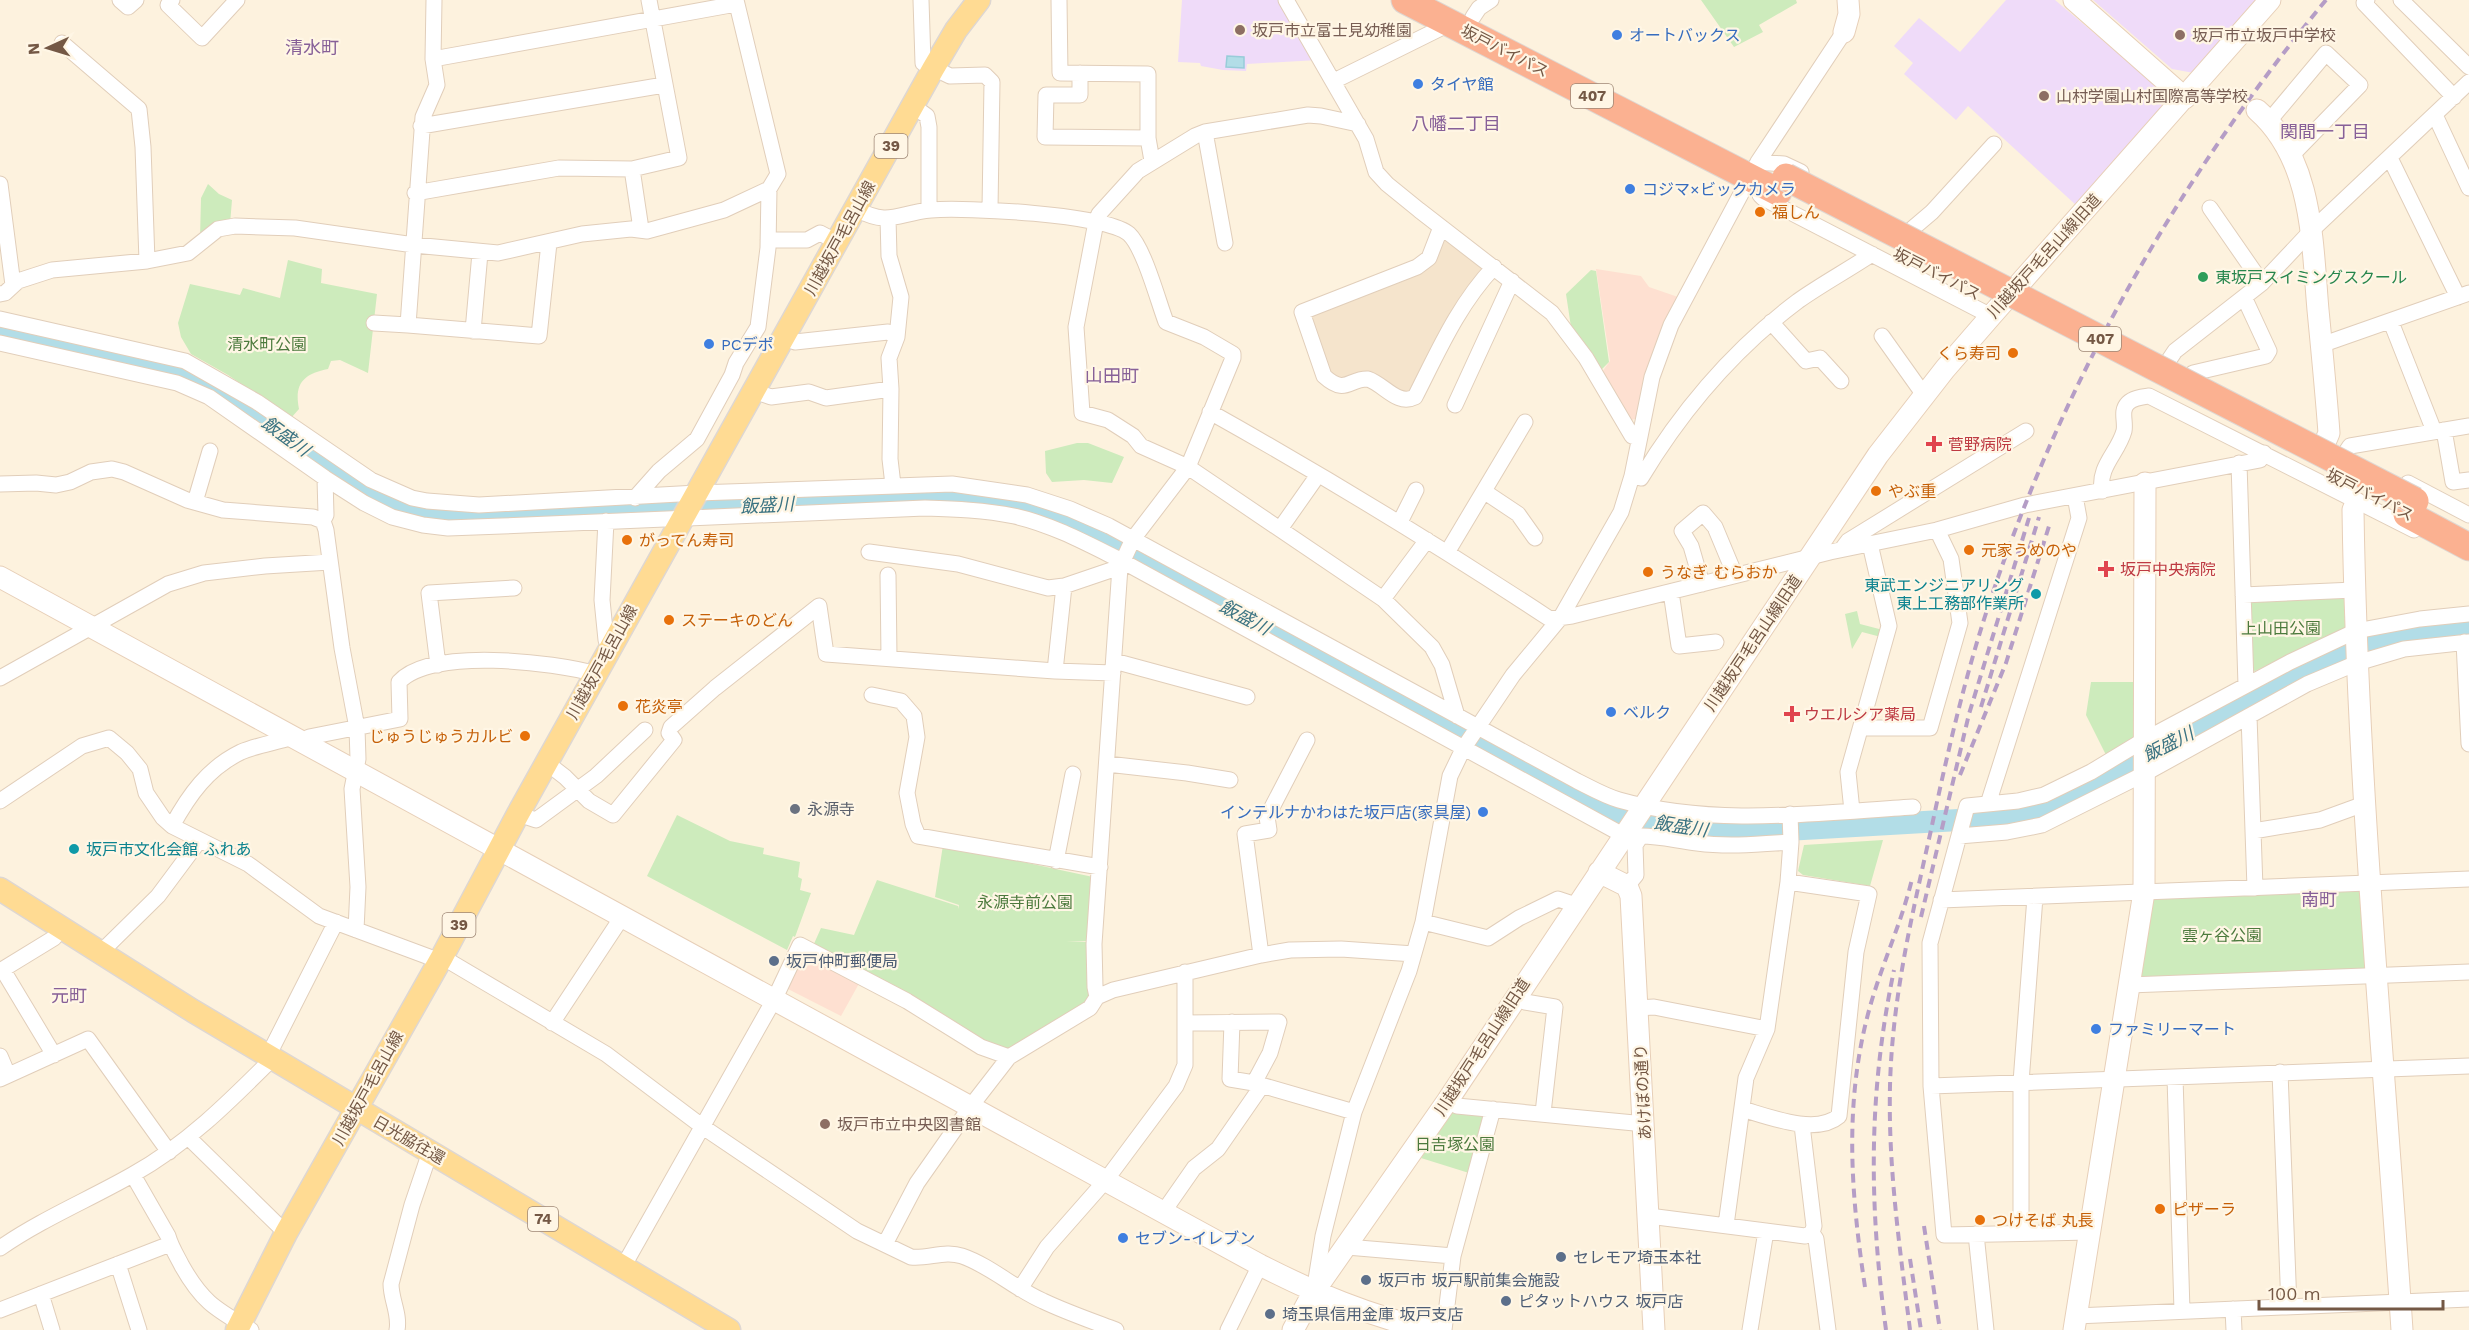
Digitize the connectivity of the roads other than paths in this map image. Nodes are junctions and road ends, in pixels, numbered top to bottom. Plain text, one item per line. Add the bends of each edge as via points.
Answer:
1 (120, 0) edge
2 (136, 0) edge
3 (172, 0) edge
4 (237, 0) edge
5 (434, 0) edge
6 (649, 0) edge
7 (921, 0) edge
8 (979, 0) edge
9 (1059, 0) edge
10 (1286, 0) edge
11 (1405, 0) edge
12 (1848, 0) edge
13 (2074, 0) edge
14 (2270, 0) edge
15 (2367, 0) edge
16 (2401, 0) edge
17 (736, 2) edge
18 (1482, 9) edge
19 (1442, 10) edge
20 (652, 19) junction
21 (1844, 32) joint
22 (62, 43) dead end
23 (434, 59) junction
24 (2469, 68) edge
25 (933, 69) junction
26 (1080, 73) junction
27 (1334, 81) junction
28 (2469, 82) edge
29 (664, 85) junction
30 (2454, 97) junction
31 (2185, 98) junction
32 (913, 106) junction
33 (2263, 115) joint
34 (2435, 115) junction
35 (1358, 124) junction
36 (422, 126) junction
37 (1205, 132) junction
38 (1148, 138) junction
39 (1994, 144) dead end
40 (2291, 156) junction
41 (2390, 158) junction
42 (1152, 161) junction
43 (632, 169) junction
44 (1754, 170) junction
45 (2469, 188) edge
46 (769, 189) junction
47 (1, 190) edge
48 (416, 193) junction
49 (856, 208) junction
50 (2210, 208) dead end
51 (990, 209) junction
52 (929, 210) junction
53 (888, 218) junction
54 (1096, 222) junction
55 (1442, 227) junction
56 (641, 229) junction
57 (1912, 229) junction
58 (2311, 231) junction
59 (768, 240) junction
60 (837, 242) junction
61 (549, 243) junction
62 (1225, 243) dead end
63 (414, 245) junction
64 (480, 253) junction
65 (1872, 254) junction
66 (147, 261) junction
67 (1494, 267) junction
68 (1512, 281) junction
69 (2262, 283) junction
70 (2018, 284) junction
71 (13, 285) junction
72 (0, 294) edge
73 (2463, 295) edge
74 (2244, 297) junction
75 (1991, 316) junction
76 (0, 319) edge
77 (1771, 322) junction
78 (2391, 322) junction
79 (374, 324) dead end
80 (408, 326) junction
81 (473, 331) junction
82 (1882, 336) dead end
83 (897, 337) junction
84 (784, 338) junction
85 (0, 343) edge
86 (2321, 345) junction
87 (2169, 360) junction
88 (2193, 373) junction
89 (1841, 381) dead end
90 (891, 389) junction
91 (754, 391) junction
92 (1924, 395) junction
93 (2150, 396) junction
94 (1455, 405) dead end
95 (1210, 412) junction
96 (1525, 422) dead end
97 (2298, 426) junction
98 (2469, 426) edge
99 (2439, 431) junction
100 (2026, 432) dead end
101 (1639, 438) junction
102 (2326, 440) junction
103 (311, 441) junction
104 (210, 451) dead end
105 (2346, 452) junction
106 (2264, 453) junction
107 (299, 458) junction
108 (2278, 460) junction
109 (2240, 463) junction
110 (1188, 467) junction
111 (1318, 475) junction
112 (1632, 476) junction
113 (325, 478) junction
114 (2469, 480) edge
115 (2145, 483) junction
116 (0, 484) edge
117 (893, 485) junction
118 (1416, 490) dead end
119 (2102, 491) junction
120 (1485, 492) junction
121 (697, 493) junction
122 (2074, 496) junction
123 (635, 498) junction
124 (195, 502) junction
125 (2356, 503) junction
126 (2411, 508) junction
127 (2469, 515) edge
128 (682, 519) junction
129 (323, 521) junction
130 (606, 521) junction
131 (1400, 522) junction
132 (2469, 528) edge
133 (1280, 529) junction
134 (1937, 530) junction
135 (1535, 538) dead end
136 (1133, 539) junction
137 (1427, 540) junction
138 (1870, 544) junction
139 (1842, 549) junction
140 (2469, 550) edge
141 (869, 552) dead end
142 (1448, 552) junction
143 (1812, 557) junction
144 (330, 562) junction
145 (1121, 564) junction
146 (888, 575) dead end
147 (1735, 575) junction
148 (0, 577) edge
149 (1702, 584) junction
150 (1064, 586) junction
151 (514, 588) dead end
152 (2354, 590) junction
153 (1671, 592) junction
154 (2243, 595) junction
155 (1383, 599) junction
156 (2469, 614) edge
157 (1561, 617) junction
158 (92, 626) junction
159 (1716, 642) dead end
160 (2467, 642) edge
161 (612, 643) junction
162 (2357, 647) junction
163 (889, 657) junction
164 (438, 665) junction
165 (1113, 667) junction
166 (1055, 671) junction
167 (596, 674) junction
168 (0, 678) edge
169 (2246, 685) junction
170 (872, 694) dead end
171 (1248, 697) dead end
172 (1457, 716) junction
173 (2249, 716) junction
174 (357, 728) junction
175 (1478, 728) junction
176 (1861, 728) junction
177 (645, 730) dead end
178 (297, 739) junction
179 (1307, 740) dead end
180 (2144, 743) junction
181 (2469, 744) edge
182 (1464, 748) junction
183 (547, 763) junction
184 (1107, 764) junction
185 (2144, 771) junction
186 (355, 772) junction
187 (1073, 774) dead end
188 (1230, 780) dead end
189 (576, 789) junction
190 (0, 801) edge
191 (1988, 804) junction
192 (2364, 804) junction
193 (1643, 806) junction
194 (1913, 807) dead end
195 (1852, 811) junction
196 (518, 814) junction
197 (1790, 814) junction
198 (172, 826) junction
199 (2253, 831) junction
200 (1625, 832) junction
201 (1960, 833) junction
202 (200, 841) junction
203 (1791, 841) junction
204 (500, 850) junction
205 (1056, 861) junction
206 (1100, 867) junction
207 (1599, 872) junction
208 (2469, 879) edge
209 (1788, 882) junction
210 (2370, 883) junction
211 (1627, 886) junction
212 (2255, 888) junction
213 (0, 889) edge
214 (2144, 892) junction
215 (2035, 897) junction
216 (1941, 900) junction
217 (1576, 905) junction
218 (622, 917) junction
219 (336, 922) junction
220 (1423, 922) junction
221 (62, 928) junction
222 (356, 930) junction
223 (100, 953) junction
224 (1414, 954) junction
225 (1261, 955) junction
226 (441, 959) junction
227 (2, 970) edge
228 (1185, 972) junction
229 (2469, 972) edge
230 (2378, 976) junction
231 (2129, 985) junction
232 (1516, 996) junction
233 (1097, 997) junction
234 (775, 998) junction
235 (1638, 1008) junction
236 (1232, 1022) junction
237 (552, 1023) junction
238 (1186, 1023) junction
239 (1767, 1029) junction
240 (54, 1055) junction
241 (0, 1056) edge
242 (1009, 1057) junction
243 (270, 1058) junction
244 (2469, 1066) edge
245 (2383, 1068) junction
246 (2280, 1072) junction
247 (4, 1077) edge
248 (2175, 1077) junction
249 (2116, 1080) junction
250 (2020, 1082) junction
251 (1257, 1085) junction
252 (1931, 1086) junction
253 (1448, 1100) junction
254 (971, 1106) junction
255 (356, 1109) junction
256 (1493, 1109) junction
257 (1742, 1109) junction
258 (1354, 1112) junction
259 (1543, 1113) junction
260 (1645, 1124) junction
261 (1802, 1125) junction
262 (703, 1127) junction
263 (189, 1138) junction
264 (169, 1152) junction
265 (430, 1152) junction
266 (133, 1175) junction
267 (1106, 1180) junction
268 (1164, 1211) junction
269 (1649, 1216) junction
270 (1726, 1225) junction
271 (1766, 1232) junction
272 (2021, 1232) junction
273 (2091, 1232) junction
274 (286, 1233) junction
275 (1812, 1233) junction
276 (1976, 1234) junction
277 (1323, 1236) junction
278 (170, 1244) junction
279 (885, 1244) junction
280 (0, 1248) edge
281 (1343, 1253) junction
282 (1453, 1256) junction
283 (118, 1264) junction
284 (1260, 1265) junction
285 (623, 1267) junction
286 (1020, 1289) junction
287 (1313, 1293) junction
288 (41, 1294) junction
289 (2469, 1299) edge
290 (2400, 1303) junction
291 (2289, 1307) junction
292 (2233, 1309) junction
293 (0, 1310) edge
294 (2182, 1311) junction
295 (2075, 1323) edge
296 (242, 1328) edge
297 (52, 1330) edge
298 (139, 1330) edge
299 (397, 1330) edge
300 (729, 1330) edge
301 (1116, 1330) edge
302 (1228, 1330) edge
303 (1293, 1330) edge
304 (1430, 1330) edge
305 (1444, 1330) edge
306 (1654, 1330) edge
307 (1750, 1330) edge
308 (1828, 1330) edge
309 (1986, 1330) edge
310 (2234, 1330) edge
311 (2402, 1330) edge

1 - 2 street via 128,7
3 - 4 street via 168,5 202,38
5 - 23 street
6 - 20 street
7 - 25 street via 923,63
8 - 25 main road, 川越坂戸毛呂山線 / 39
9 - 26 street via 1060,73
10 - 27 street
11 - 19 highway, 坂戸バイパス / 407
12 - 21 street via 1850,14
13 - 31 street
14 - 31 street, 川越坂戸毛呂山線旧道
15 - 30 street via 2364,3
16 - 24 street
17 - 20 street
17 - 46 street via 778,174
18 - 19 highway, 坂戸バイパス / 407
18 - 44 highway, 坂戸バイパス / 407
19 - 27 street via 1439,29
19 - 44 highway, 坂戸バイパス / 407
20 - 23 street
20 - 29 street
21 - 44 street
22 - 66 street via 139,109
23 - 36 street via 437,85
25 - 32 main road, 川越坂戸毛呂山線 / 39
25 - 51 street via 950,76 985,75 992,82
26 - 38 street via 1148,74
26 - 38 street via 1080,95 1046,95 1045,137
27 - 35 street
28 - 30 street
29 - 36 street
29 - 43 street via 680,158
30 - 34 street
31 - 70 street, 川越坂戸毛呂山線旧道
32 - 49 main road, 川越坂戸毛呂山線 / 39
32 - 52 street via 927,117 929,127
33 - 40 street
33 - 40 street via 2326,53 2360,85
34 - 41 street
34 - 45 street
35 - 37 street via 1308,115
35 - 55 street via 1376,172
36 - 48 street
37 - 42 street
37 - 62 street
38 - 42 street
39 - 57 street
40 - 58 street via 2304,192
41 - 58 street
41 - 73 street
42 - 54 street via 1138,171
43 - 48 street via 559,168
43 - 56 street
44 - 57 street via 1784,164
44 - 65 street via 1763,198
44 - 101 street via 1671,325 1652,377
44 - 126 highway, 坂戸バイパス / 407
46 - 56 street via 724,210 647,231
46 - 59 street
47 - 71 street
48 - 63 street
49 - 53 street via 874,219
49 - 60 main road, 川越坂戸毛呂山線 / 39
50 - 69 street
51 - 52 street
51 - 54 street
52 - 53 street
53 - 83 street via 889,256 902,297
54 - 95 street via 1122,229 1133,240 1166,322 1233,354
54 - 110 street via 1076,327 1082,413 1108,420 1141,446
55 - 67 street
55 - 67 street via 1429,258 1417,267 1302,312 1324,376 1329,380 1342,386 1368,379 1401,400 1415,398 1450,328
56 - 61 street via 582,234
57 - 70 street
58 - 69 street
58 - 86 street
59 - 60 street via 807,240 820,233
59 - 123 street via 758,327 697,438
60 - 84 main road, 川越坂戸毛呂山線 / 39
61 - 64 street
61 - 81 street via 539,336
63 - 64 street
63 - 66 street via 295,228 235,226 218,229 188,253
63 - 80 street
64 - 81 street
65 - 75 street
65 - 77 street
66 - 71 street via 52,270
67 - 68 street
68 - 94 street
68 - 101 street via 1552,313 1586,358 1632,436
69 - 74 street
70 - 75 street, 川越坂戸毛呂山線旧道
71 - 72 street
73 - 78 street
74 - 87 street via 2175,351
74 - 88 street via 2269,351 2266,356
75 - 92 street, 川越坂戸毛呂山線旧道
76 - 103 street via 185,361 257,402
77 - 89 street via 1806,361 1820,358
77 - 112 street via 1708,384 1641,478
78 - 86 street
78 - 99 street
79 - 80 street
80 - 81 street
82 - 92 street
83 - 84 street via 888,332 795,342
83 - 90 street via 889,358
84 - 91 main road, 川越坂戸毛呂山線 / 39
85 - 107 street via 177,383 208,397
86 - 102 street via 2330,433
87 - 88 street
87 - 93 street
88 - 97 street
90 - 91 street via 826,398 809,392 771,397
90 - 117 street
91 - 121 main road, 川越坂戸毛呂山線 / 39
92 - 143 street, 川越坂戸毛呂山線旧道 via 1878,455
93 - 106 street
93 - 119 street via 2136,398 2123,411 2124,430 2100,478
95 - 110 street
95 - 111 street
96 - 120 street
97 - 102 street
97 - 108 street
98 - 99 street
99 - 105 street via 2350,446
99 - 114 street via 2453,482
100 - 139 street via 1866,529
101 - 112 street
102 - 105 street
103 - 107 street
103 - 123 street via 371,480 427,501 479,505
104 - 124 street
105 - 127 street
106 - 108 street
106 - 109 street via 2260,460
107 - 113 street
108 - 125 street
109 - 115 street
109 - 154 street
110 - 133 street
110 - 136 street
111 - 131 street
111 - 133 street
112 - 157 street via 1621,512
113 - 129 street
113 - 130 street via 392,517 423,525 448,528
115 - 119 street
115 - 180 street
116 - 124 street via 56,485 112,469
117 - 121 street
117 - 136 street via 952,484 1027,495 1070,509
118 - 131 street
119 - 122 street
120 - 135 street via 1518,514
120 - 142 street
121 - 123 street
121 - 128 main road, 川越坂戸毛呂山線 / 39
122 - 134 street via 2017,507
122 - 191 street via 2079,518
124 - 129 street via 223,510
125 - 140 street via 2459,552
125 - 152 street
126 - 132 highway, 坂戸バイパス / 407
126 - 140 highway, 坂戸バイパス / 407
128 - 130 street
128 - 145 street via 967,509 1015,516 1066,534
128 - 161 main road, 川越坂戸毛呂山線 / 39
129 - 144 street
130 - 161 street via 602,600 606,640
131 - 137 street
133 - 155 street
134 - 138 street
134 - 176 street via 1952,559 1960,623 1930,728
136 - 145 street
136 - 172 street
137 - 142 street
137 - 155 street
138 - 139 street
138 - 176 street via 1888,626
139 - 143 street
141 - 150 street via 958,564 1048,588
142 - 157 street via 1550,618
143 - 147 street
143 - 193 street, 川越坂戸毛呂山線旧道
144 - 158 street via 204,573 168,584
144 - 174 street
145 - 150 street
145 - 165 street
145 - 182 street
146 - 163 street
147 - 149 street
147 - 149 street via 1715,527 1703,513 1682,531 1691,546
148 - 158 street
149 - 153 street
150 - 166 street
151 - 164 street via 429,593
152 - 154 street
152 - 162 street
153 - 157 street
153 - 159 street via 1679,646
154 - 169 street
155 - 172 street via 1432,646 1442,665
156 - 162 street via 2420,619
157 - 175 street via 1513,675
158 - 168 street
158 - 178 street
160 - 162 street via 2404,649
160 - 181 street
161 - 167 main road, 川越坂戸毛呂山線 / 39
162 - 169 street
162 - 173 street via 2307,684
162 - 192 street
163 - 166 street
163 - 189 street via 826,654 819,606 671,727 669,733 674,740 613,815
164 - 167 street via 510,661
164 - 174 street via 407,673 399,682 400,718
165 - 166 street
165 - 171 street
165 - 184 street
167 - 183 main road, 川越坂戸毛呂山線 / 39
169 - 180 street
170 - 205 street via 901,700 914,716 917,737 907,793 918,836
172 - 175 street
173 - 185 street
173 - 199 street
174 - 178 street
174 - 186 street
175 - 182 street
175 - 193 street via 1577,781
176 - 195 street via 1848,772
177 - 189 street via 596,776
178 - 186 street
178 - 198 street via 242,752 223,763 189,795
179 - 225 street via 1267,817 1269,830 1245,834
180 - 185 street
180 - 191 street via 2044,795
182 - 200 street
182 - 220 street via 1450,776
183 - 189 street
183 - 196 main road, 川越坂戸毛呂山線 / 39
184 - 188 street
184 - 206 street
185 - 201 street via 2042,825 2007,832
185 - 214 street
186 - 204 street
186 - 222 street via 352,789 358,887
187 - 205 street
189 - 196 street via 536,820
190 - 198 street via 82,746 109,738 140,769 146,793
191 - 201 street via 1967,806
192 - 199 street via 2320,820
192 - 210 street
193 - 197 street via 1726,817
193 - 200 street, 川越坂戸毛呂山線旧道
194 - 195 street
195 - 197 street
196 - 204 main road, 川越坂戸毛呂山線 / 39
197 - 203 street
198 - 202 street
199 - 212 street
200 - 207 street, 川越坂戸毛呂山線旧道
201 - 216 street
202 - 219 street via 248,864 319,916
202 - 223 street via 158,896
203 - 209 street
203 - 211 street via 1737,845 1641,836 1635,845 1636,875
204 - 218 street
204 - 226 main road, 川越坂戸毛呂山線 / 39
205 - 206 street
206 - 233 street via 1094,944
207 - 211 street
207 - 217 street, 川越坂戸毛呂山線旧道
208 - 210 street
209 - 239 street
209 - 261 street via 1869,894 1851,984 1839,1116 1833,1121
210 - 212 street
210 - 230 street
211 - 235 street, あけぼの通り via 1631,896
212 - 214 street
213 - 221 main road, 日光脇往還 / 74
214 - 215 street
214 - 231 street
215 - 216 street
215 - 250 street
216 - 252 street via 1930,943
217 - 220 street via 1558,899 1488,938
217 - 232 street, 川越坂戸毛呂山線旧道
218 - 234 street
218 - 237 street
219 - 222 street
219 - 243 street
220 - 224 street
221 - 223 main road, 日光脇往還 / 74
221 - 227 street via 54,938
222 - 226 street
223 - 243 main road, 日光脇往還 / 74
224 - 225 street via 1341,949
224 - 258 street
225 - 228 street
226 - 237 street
226 - 255 main road, 川越坂戸毛呂山線 / 39
227 - 240 street
228 - 233 street
228 - 238 street
229 - 230 street
230 - 231 street
230 - 245 street
231 - 249 street
232 - 253 street, 川越坂戸毛呂山線旧道
232 - 259 street via 1525,1002 1555,1007
233 - 242 street via 1090,1008
234 - 242 street via 800,945 907,1001 981,1047
234 - 254 street
234 - 262 street
235 - 239 street via 1654,1007
235 - 260 street, あけぼの通り
236 - 238 street
236 - 251 street via 1230,1079
236 - 251 street via 1279,1022
237 - 262 street via 606,1053
238 - 267 street via 1185,1065 1176,1086
239 - 257 street via 1746,1078
240 - 247 street
240 - 264 street via 88,1039
241 - 247 street
242 - 254 street
243 - 255 main road, 日光脇往還 / 74
243 - 263 street
244 - 245 street
245 - 246 street
245 - 290 street
246 - 248 street
246 - 291 street
248 - 249 street
248 - 294 street
249 - 250 street
249 - 273 street
250 - 252 street
250 - 272 street
251 - 258 street
251 - 268 street via 1218,1149 1194,1168
252 - 276 street via 1944,1235
253 - 256 street via 1457,1106
253 - 281 street, 川越坂戸毛呂山線旧道
254 - 267 street
254 - 279 street via 917,1183
255 - 265 main road, 日光脇往還 / 74
255 - 274 main road, 川越坂戸毛呂山線 / 39
256 - 259 street
256 - 282 street
257 - 261 street
257 - 270 street
258 - 277 street
259 - 260 street
260 - 269 street, あけぼの通り
261 - 275 street
262 - 279 street via 857,1231
262 - 285 street
263 - 264 street
263 - 274 street
264 - 266 street
265 - 285 main road, 日光脇往還 / 74
265 - 299 street via 391,1284 399,1321
266 - 278 street
266 - 280 street via 39,1222
267 - 268 street
267 - 286 street via 1047,1247
268 - 284 street
269 - 270 street
269 - 306 street, あけぼの通り
270 - 271 street
271 - 275 street via 1805,1236
271 - 307 street
272 - 273 street
272 - 276 street
273 - 295 street
274 - 296 main road, 川越坂戸毛呂山線 / 39
275 - 308 street
276 - 309 street
277 - 281 street
277 - 287 street
278 - 283 street
278 - 296 street via 196,1290
279 - 286 street via 911,1257 960,1256
281 - 282 street
281 - 287 street, 川越坂戸毛呂山線旧道
282 - 305 street
283 - 288 street
283 - 298 street
284 - 287 street
284 - 302 street
285 - 300 main road, 日光脇往還 / 74
286 - 301 street
287 - 303 street, 川越坂戸毛呂山線旧道
287 - 304 street via 1391,1321
288 - 293 street
288 - 297 street
289 - 290 street
290 - 291 street
290 - 311 street
291 - 292 street
292 - 294 street
292 - 310 street
294 - 295 street

